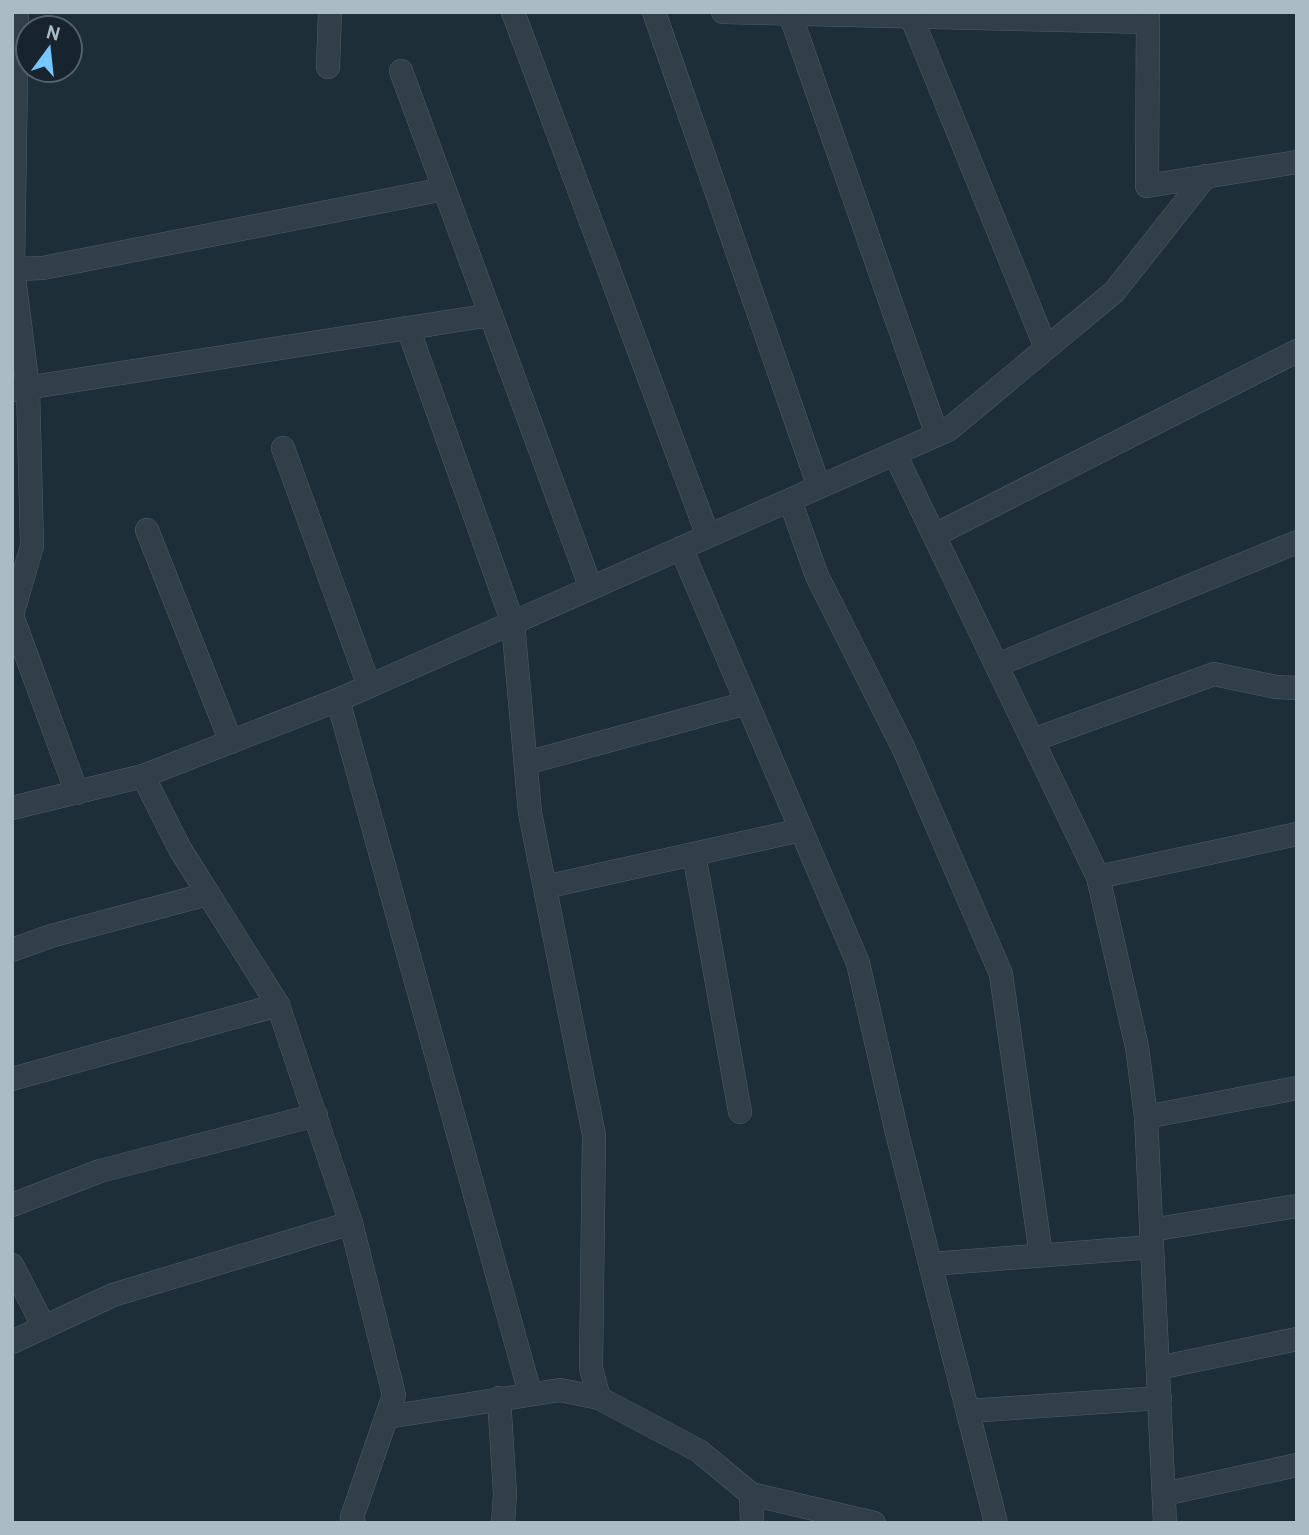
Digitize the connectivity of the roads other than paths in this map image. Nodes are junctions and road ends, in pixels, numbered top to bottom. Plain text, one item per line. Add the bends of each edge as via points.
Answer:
1 (17, 12) edge
2 (330, 12) edge
3 (513, 12) edge
4 (653, 12) edge
5 (723, 12) edge
6 (790, 14) edge
7 (911, 16) junction
8 (1148, 17) edge
9 (328, 66) dead end
10 (401, 71) dead end
11 (1297, 162) edge
12 (1206, 176) junction
13 (444, 189) junction
14 (13, 269) edge
15 (491, 315) junction
16 (408, 328) junction
17 (1046, 348) junction
18 (1297, 351) edge
19 (20, 389) edge
20 (937, 435) junction
21 (283, 448) dead end
22 (895, 454) junction
23 (819, 487) junction
24 (790, 500) junction
25 (147, 530) dead end
26 (935, 535) junction
27 (708, 536) junction
28 (1297, 542) edge
29 (681, 548) junction
30 (591, 588) junction
31 (12, 616) edge
32 (513, 623) junction
33 (997, 666) junction
34 (369, 686) junction
35 (1297, 688) edge
36 (338, 700) junction
37 (747, 703) junction
38 (1033, 740) junction
39 (231, 742) junction
40 (526, 764) junction
41 (143, 776) junction
42 (77, 793) junction
43 (14, 809) edge
44 (801, 830) junction
45 (1297, 834) edge
46 (694, 854) junction
47 (1098, 877) junction
48 (545, 887) junction
49 (208, 894) junction
50 (12, 950) edge
51 (278, 1005) junction
52 (12, 1079) edge
53 (1297, 1088) edge
54 (740, 1112) dead end
55 (316, 1115) junction
56 (1146, 1117) junction
57 (12, 1205) edge
58 (1297, 1206) edge
59 (351, 1223) junction
60 (1152, 1238) junction
61 (1041, 1255) junction
62 (12, 1265) edge
63 (931, 1265) junction
64 (44, 1327) junction
65 (1297, 1339) edge
66 (12, 1342) edge
67 (1158, 1368) junction
68 (530, 1393) junction
69 (499, 1398) junction
70 (599, 1398) junction
71 (1160, 1398) junction
72 (968, 1411) junction
73 (387, 1417) junction
74 (1297, 1465) edge
75 (1164, 1493) junction
76 (751, 1494) junction
77 (354, 1523) edge
78 (503, 1523) edge
79 (752, 1523) edge
80 (874, 1523) edge
81 (996, 1523) edge
82 (1165, 1523) edge

1 - 14 street
2 - 9 street
3 - 27 street
4 - 23 street
5 - 6 street
6 - 7 street
6 - 20 street
7 - 8 street
7 - 17 street
8 - 12 street via 1147,186
10 - 13 street
11 - 12 street
12 - 17 street via 1114,292
13 - 14 street via 43,268
13 - 15 street
14 - 19 street
15 - 16 street
15 - 30 street
16 - 19 street
16 - 32 street
17 - 20 street
18 - 26 street
19 - 31 street via 32,546
20 - 22 street
21 - 34 street
22 - 23 street
22 - 26 street
23 - 24 street
24 - 27 street
24 - 61 street via 817,576 903,747 1001,974
25 - 39 street
26 - 33 street
27 - 29 street
28 - 33 street
29 - 30 street
29 - 37 street
30 - 32 street
31 - 42 street
32 - 34 street
32 - 40 street
33 - 38 street
34 - 36 street
35 - 38 street via 1214,674
36 - 39 street
36 - 68 street
37 - 40 street
37 - 44 street
38 - 47 street
39 - 41 street
40 - 48 street via 530,813
41 - 42 street
41 - 49 street
42 - 43 street
44 - 46 street
44 - 63 street via 858,963
45 - 47 street
46 - 48 street
46 - 54 street
47 - 56 street via 1137,1047
48 - 70 street via 594,1135 591,1368
49 - 50 street
49 - 51 street
51 - 52 street
51 - 55 street
53 - 56 street
55 - 57 street via 100,1171
55 - 59 street
56 - 60 street
58 - 60 street
59 - 64 street via 113,1295
59 - 73 street via 394,1395
60 - 61 street
60 - 67 street
61 - 63 street
62 - 64 street
63 - 72 street
64 - 66 street
65 - 67 street
67 - 71 street
68 - 69 street
68 - 70 street via 560,1390
69 - 73 street
69 - 78 street
70 - 76 street via 699,1451
71 - 72 street
71 - 75 street
72 - 81 street
73 - 77 street via 352,1517
74 - 75 street
75 - 82 street
76 - 79 street
76 - 80 street

